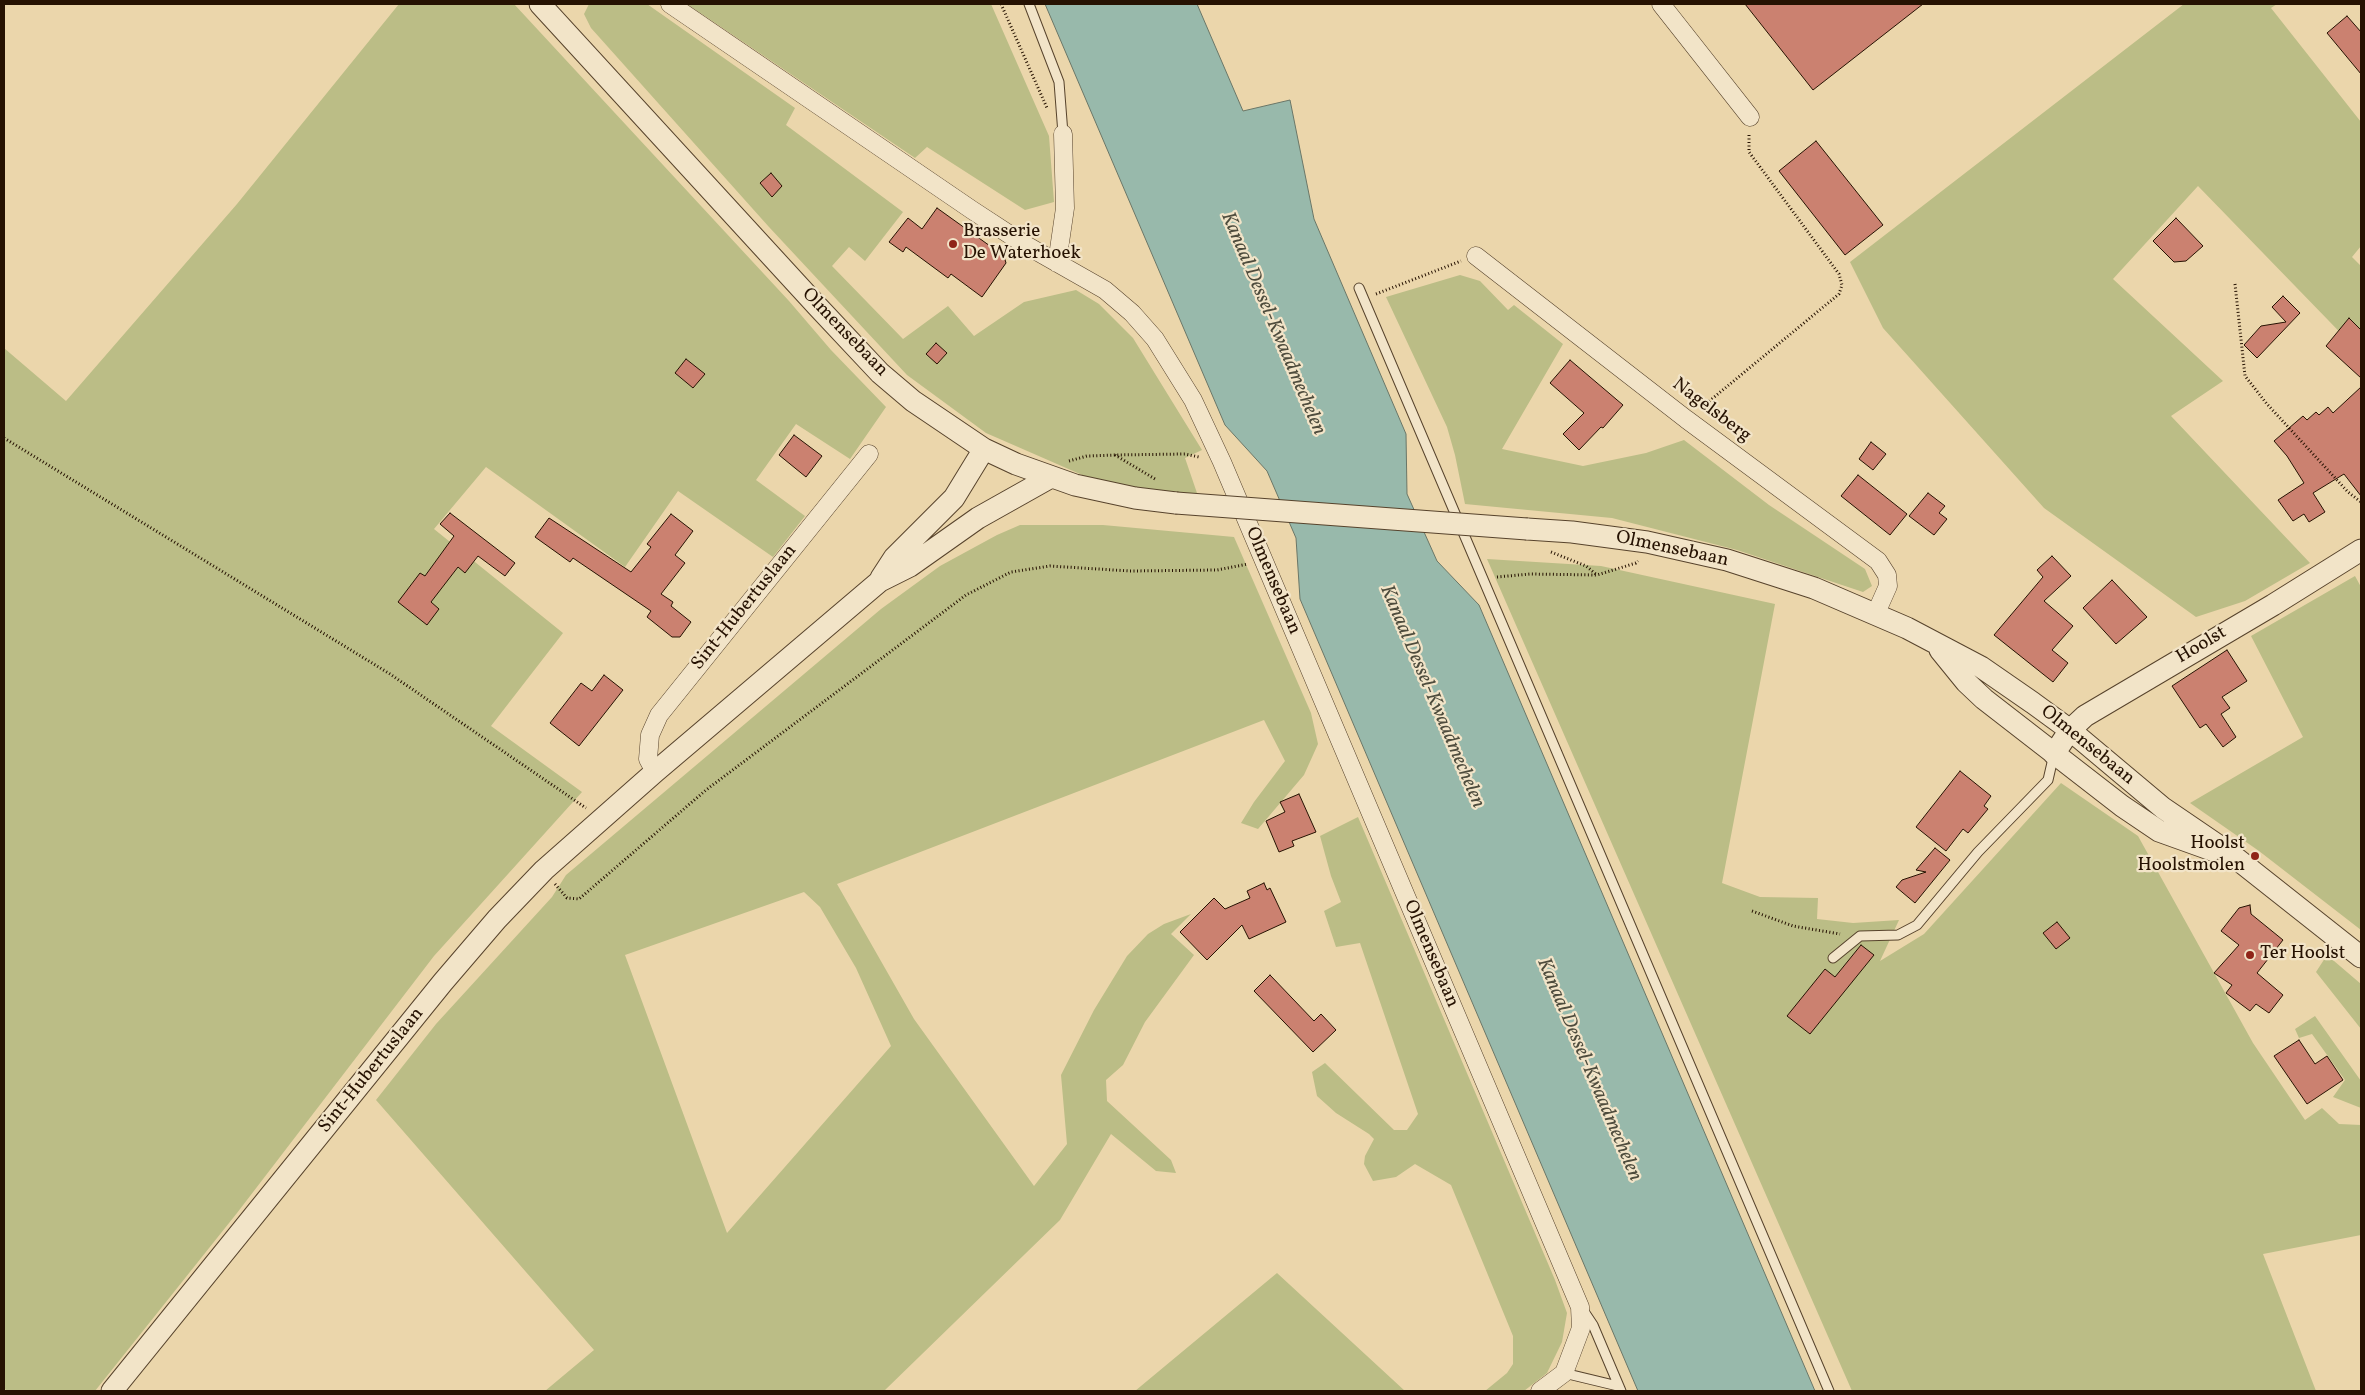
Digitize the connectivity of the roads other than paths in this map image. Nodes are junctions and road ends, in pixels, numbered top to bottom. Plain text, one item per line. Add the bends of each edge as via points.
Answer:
1 (540, 4) edge
2 (670, 4) edge
3 (1029, 4) edge
4 (1661, 4) edge
5 (1750, 117) road end
6 (1063, 134) joint
7 (1476, 256) road end
8 (1058, 264) junction
9 (1359, 288) dead end
10 (984, 449) junction
11 (869, 454) dead end
12 (1051, 477) junction
13 (2361, 550) edge
14 (880, 581) junction
15 (1876, 613) junction
16 (1936, 645) junction
17 (2070, 730) junction
18 (2054, 754) junction
19 (655, 772) junction
20 (2232, 855) junction
21 (1833, 958) dead end
22 (2361, 958) edge
23 (1580, 1307) junction
24 (1564, 1373) junction
25 (1620, 1389) edge
26 (112, 1391) edge
27 (1540, 1391) edge
28 (1828, 1391) edge

1 - 10 street, Olmensebaan via 880,373 913,401
2 - 8 street, Olmensebaan via 972,210
3 - 6 lane via 1059,82
4 - 5 street
6 - 8 street via 1065,208
7 - 15 street, Nagelsberg via 1686,419 1878,562 1887,575 1888,586
8 - 23 street, Olmensebaan via 1105,290 1132,313 1155,339 1193,400
9 - 28 lane
10 - 12 street, Olmensebaan
10 - 14 street, Sint-Hubertuslaan via 954,498 894,558
11 - 19 street, Sint-Hubertuslaan via 659,714 650,735 648,759
12 - 14 street, Sint-Hubertuslaan via 978,518 910,566
12 - 15 street, Olmensebaan, bridge via 1135,498 1176,503 1527,528 1647,542 1727,560 1814,588
13 - 17 street, Hoolst via 2085,716
14 - 19 street, Sint-Hubertuslaan
15 - 16 street, Olmensebaan
16 - 17 street, Olmensebaan via 1981,667
16 - 18 street, Olmensebaan via 1978,694
17 - 18 street, Hoolst
17 - 20 street, Olmensebaan via 2163,808
18 - 20 street, Olmensebaan via 2159,831
18 - 21 lane, Olmensebaan via 2048,780 1978,852 1917,925 1898,935 1860,936
19 - 26 street, Sint-Hubertuslaan via 544,870 497,919
20 - 22 street, Olmensebaan
23 - 24 street, Olmensebaan via 1581,1328
23 - 25 lane via 1593,1325
24 - 25 lane
24 - 27 street

